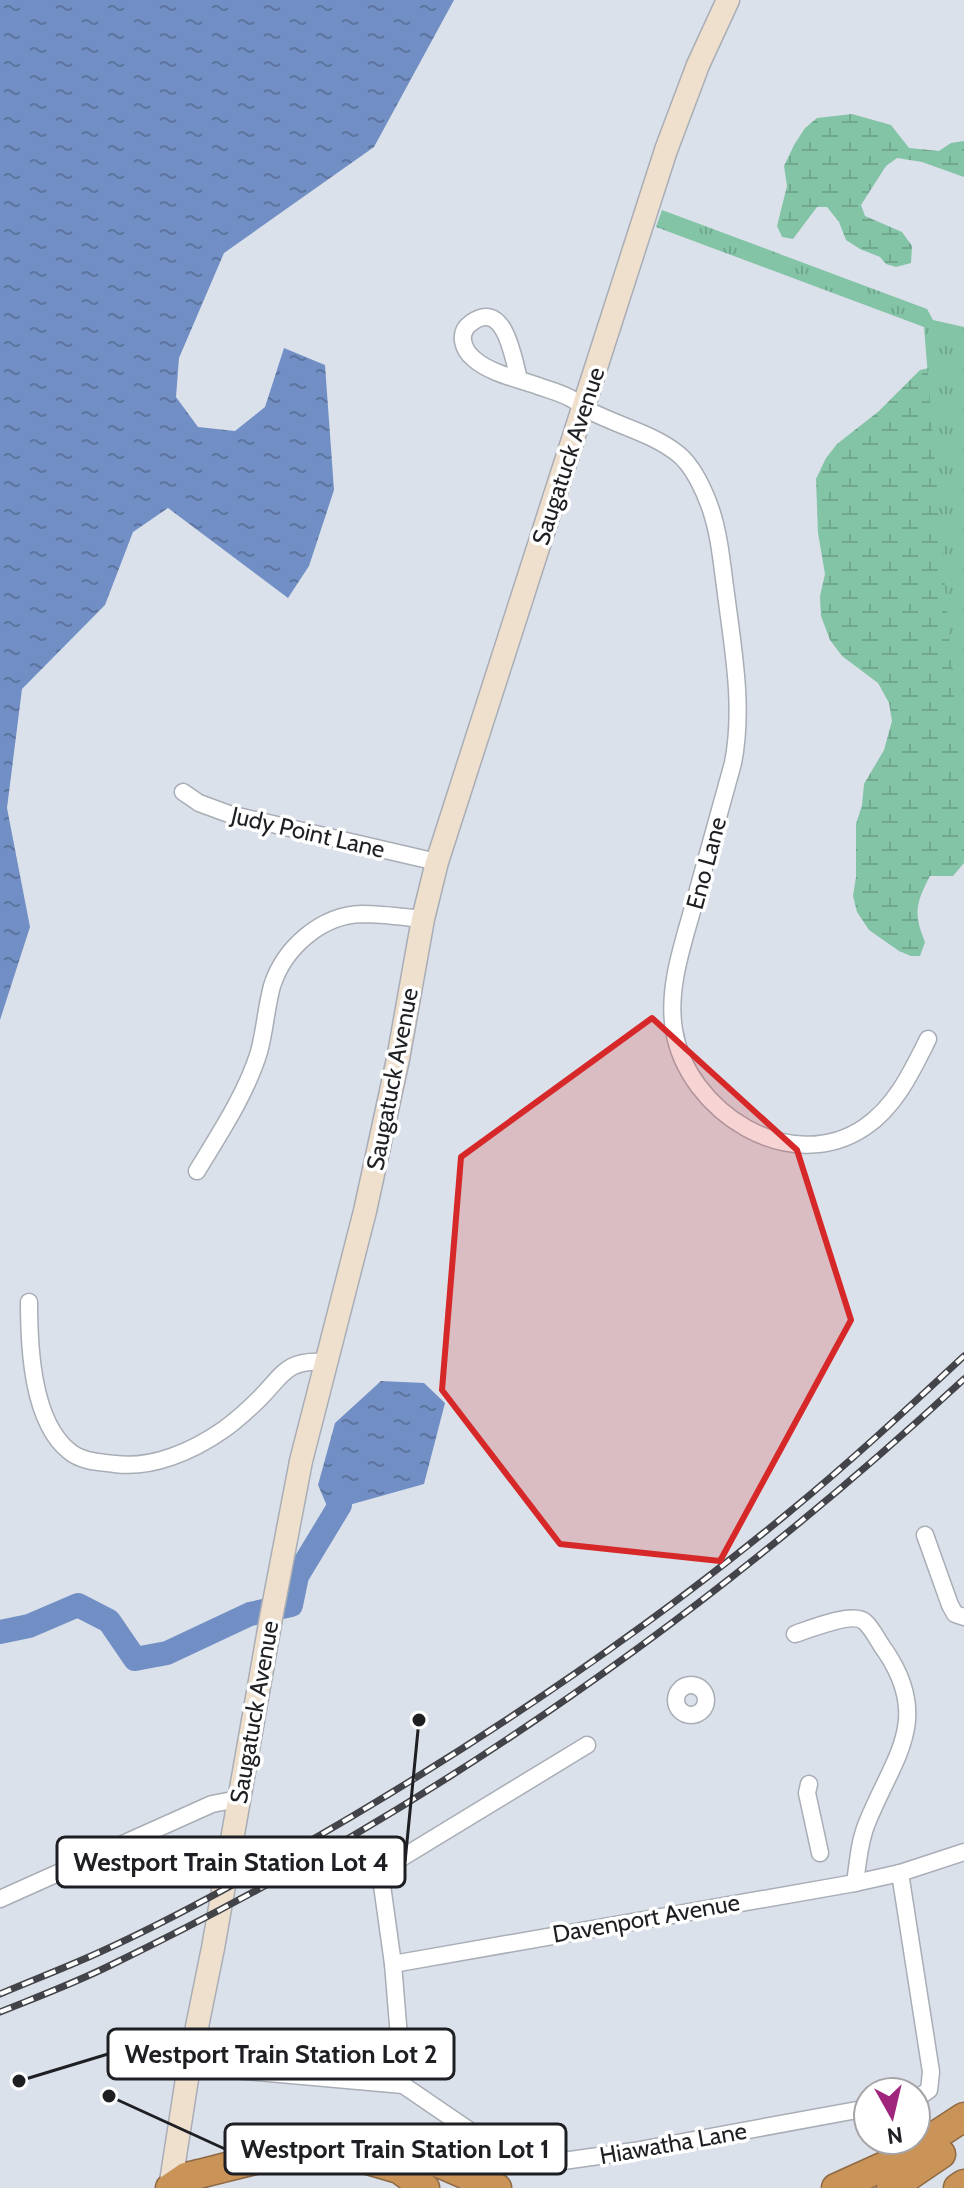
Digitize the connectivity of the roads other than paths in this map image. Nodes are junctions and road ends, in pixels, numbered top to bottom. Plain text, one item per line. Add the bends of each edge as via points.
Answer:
1 (728, 0) edge
2 (519, 379) dead end
3 (583, 407) junction
4 (183, 792) dead end
5 (437, 862) junction
6 (423, 919) junction
7 (928, 1039) dead end
8 (197, 1171) dead end
9 (29, 1302) dead end
10 (325, 1362) junction
11 (925, 1535) dead end
12 (964, 1617) edge
13 (795, 1634) dead end
14 (587, 1745) dead end
15 (809, 1784) dead end
16 (238, 1799) junction
17 (964, 1852) edge
18 (820, 1853) dead end
19 (900, 1873) junction
20 (855, 1883) junction
21 (0, 1899) edge
22 (393, 1964) junction
23 (189, 2066) junction
24 (931, 2076) edge
25 (403, 2085) junction
26 (852, 2111) edge
27 (964, 2117) edge
28 (964, 2137) edge
29 (964, 2184) edge
30 (170, 2188) edge
31 (198, 2188) edge
32 (425, 2188) edge
33 (497, 2188) edge
34 (836, 2188) edge
35 (891, 2188) edge
36 (958, 2188) edge

1 - 3 main road, Saugatuck Avenue via 666,150
2 - 3 street, Eno Lane
3 - 5 main road, Saugatuck Avenue
3 - 7 street, Eno Lane via 681,456 708,500 719,539 738,732 673,990 674,1030 684,1064 704,1095 735,1122 769,1138 818,1143 847,1136 879,1115
4 - 5 street, Judy Point Lane via 229,814
5 - 6 main road, Saugatuck Avenue
6 - 8 street via 346,915 294,947 273,982 249,1076
6 - 10 main road, Saugatuck Avenue via 365,1211
9 - 10 street via 34,1375 47,1419 69,1451 101,1463 135,1466 188,1449 224,1430 287,1370
10 - 16 main road, Saugatuck Avenue via 301,1461
11 - 12 street via 950,1605
13 - 20 street via 854,1616 864,1621 905,1690 909,1714 902,1748 865,1825
14 - 22 street via 380,1871
15 - 18 street
16 - 21 street via 212,1804
16 - 23 main road, Saugatuck Avenue
17 - 19 street
19 - 20 street, Davenport Avenue
19 - 24 street
20 - 22 street, Davenport Avenue
22 - 25 street
23 - 25 street
23 - 30 main road, Saugatuck Avenue
25 - 26 street, Hiawatha Lane via 521,2159 563,2161 634,2151
27 - 34 highway via 898,2160
28 - 35 highway
29 - 36 highway
30 - 33 highway via 186,2177 351,2143 415,2154
31 - 32 highway via 353,2158 388,2164

